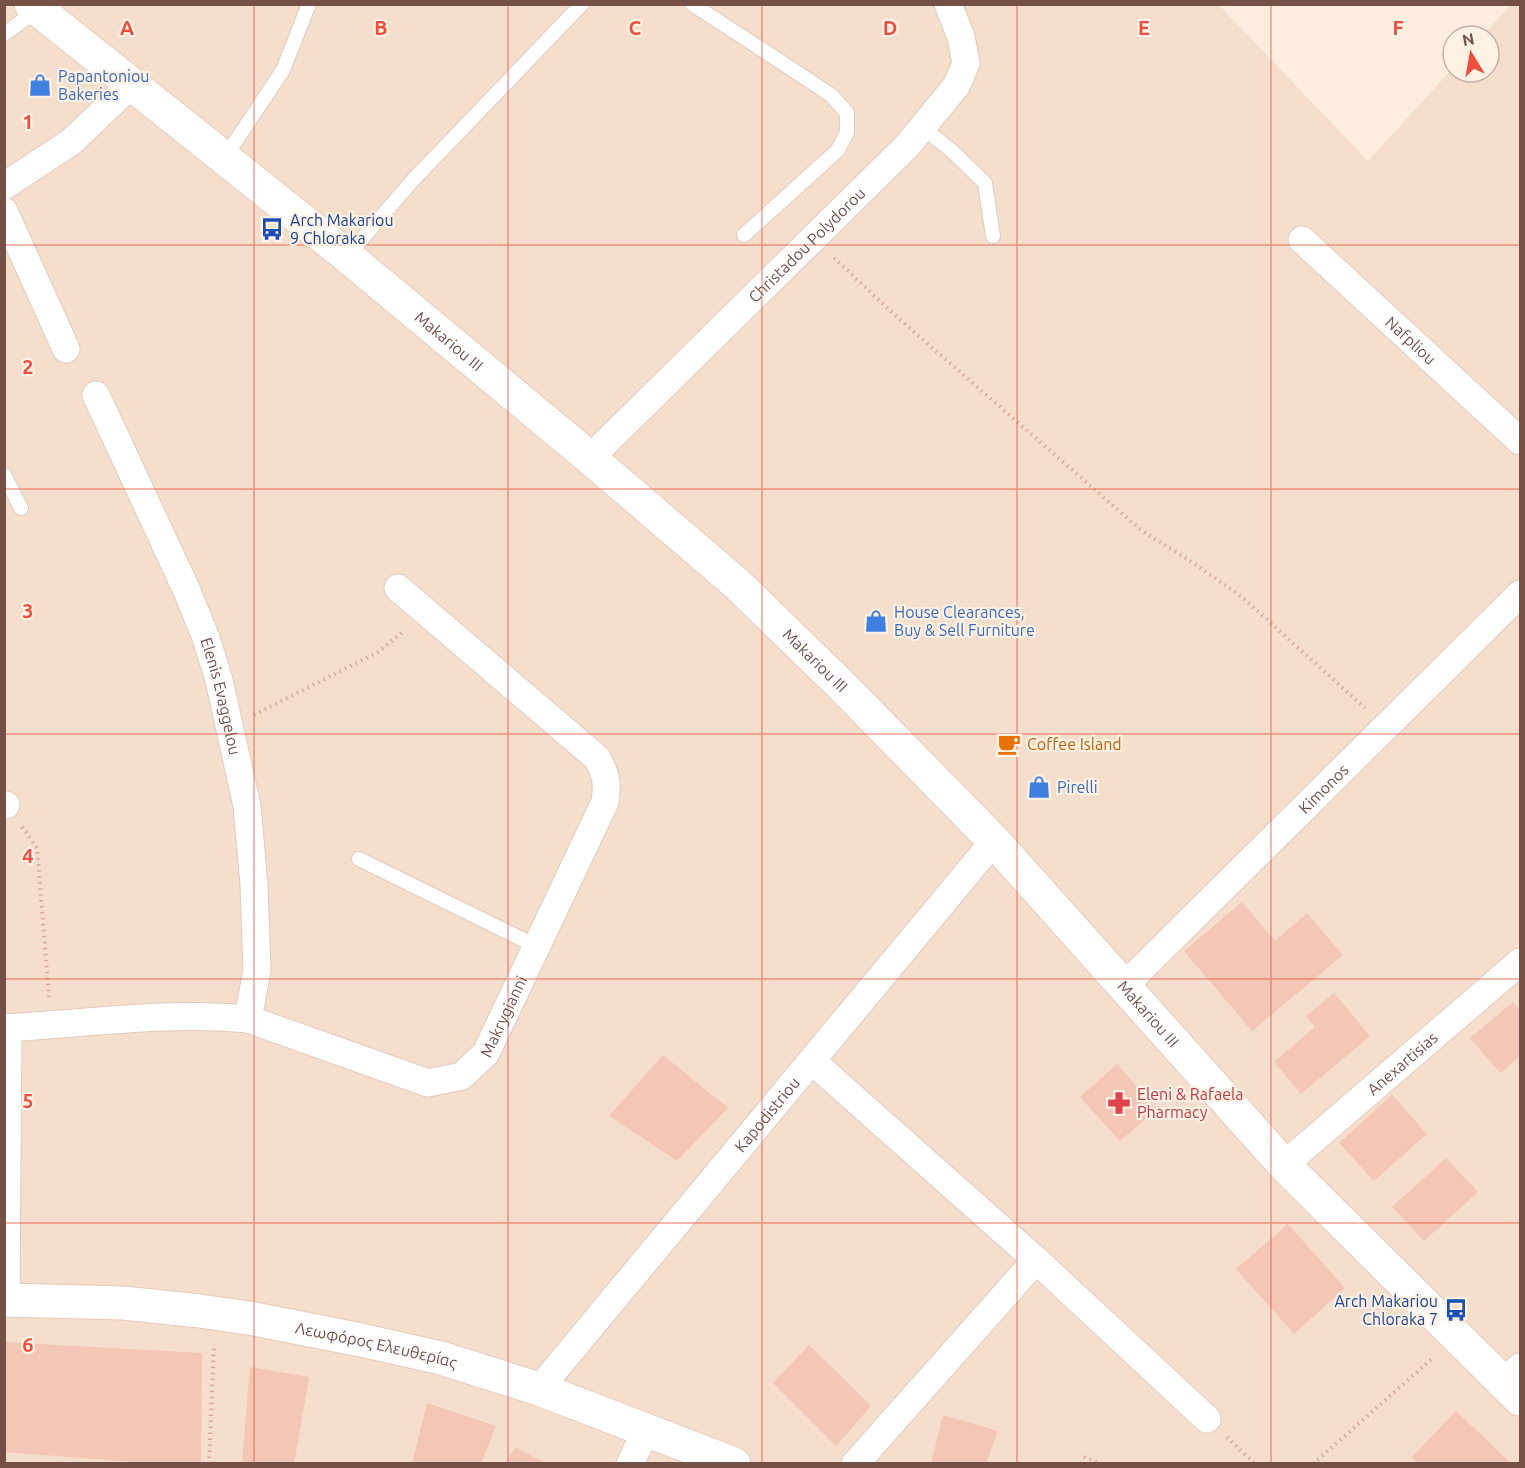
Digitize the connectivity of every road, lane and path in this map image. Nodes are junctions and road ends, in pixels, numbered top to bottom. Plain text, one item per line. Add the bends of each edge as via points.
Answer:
1 (309, 4) edge
2 (582, 4) edge
3 (692, 4) edge
4 (948, 4) edge
5 (38, 6) edge
6 (4, 34) edge
7 (132, 84) junction
8 (922, 127) junction
9 (225, 158) junction
10 (4, 186) edge
11 (4, 211) edge
12 (744, 235) dead end
13 (993, 236) dead end
14 (812, 238) junction
15 (1302, 240) dead end
16 (347, 256) junction
17 (66, 349) dead end
18 (96, 395) dead end
19 (1521, 441) edge
20 (590, 458) junction
21 (4, 475) edge
22 (21, 508) dead end
23 (398, 588) dead end
24 (1521, 594) edge
25 (426, 612) junction
26 (1386, 727) junction
27 (230, 728) junction
28 (5, 805) edge
29 (994, 841) junction
30 (359, 859) dead end
31 (537, 946) junction
32 (1521, 962) edge
33 (1125, 985) junction
34 (248, 1019) junction
35 (52, 1025) junction
36 (6, 1028) edge
37 (812, 1060) junction
38 (1284, 1165) junction
39 (1036, 1260) junction
40 (5, 1300) edge
41 (216, 1313) junction
42 (1457, 1336) junction
43 (1515, 1383) edge
44 (539, 1389) junction
45 (1207, 1419) joint
46 (646, 1430) junction
47 (1084, 1457) dead end
48 (209, 1464) edge
49 (630, 1464) edge
50 (734, 1464) edge
51 (855, 1464) edge
52 (1102, 1464) edge
53 (1255, 1464) edge
54 (1312, 1464) edge

1 - 9 lane via 283,70
2 - 16 lane via 414,179
3 - 12 lane via 832,96 847,113 847,132 838,150
4 - 8 street, Christadou Polydorou via 966,63 957,85
5 - 6 lane
5 - 7 main road, Makariou III
7 - 9 main road, Makariou III
7 - 10 street via 71,142
8 - 13 lane via 986,183
8 - 14 street, Christadou Polydorou
9 - 16 main road, Makariou III
11 - 17 street
14 - 20 street, Christadou Polydorou
14 - 26 path via 1141,530 1242,597
15 - 19 street, Nafpliou
16 - 20 main road, Makariou III
18 - 27 street, Elenis Evaggelou via 198,619
20 - 29 main road, Makariou III via 736,583
21 - 22 lane
23 - 25 street, Makrygianni
24 - 26 street, Kimonos
25 - 27 path via 378,652
25 - 31 street, Makrygianni via 597,758 605,772 605,802
26 - 33 street, Kimonos
27 - 34 street, Elenis Evaggelou via 247,806 257,927 257,970
28 - 35 path via 37,848
29 - 33 main road, Makariou III
29 - 37 street, Kapodistriou
30 - 31 lane
31 - 34 street, Makrygianni via 486,1053 462,1076 428,1083
32 - 38 street, Anexartisias
33 - 38 main road, Makariou III
34 - 35 street, Makrygianni via 187,1017
35 - 36 street, Makrygianni
36 - 40 street
37 - 39 street
37 - 44 street, Kapodistriou
38 - 42 main road, Makariou III
39 - 45 street
39 - 51 street
40 - 41 main road, Λεωφόρος Ελευθερίας via 123,1303
41 - 44 main road, Λεωφόρος Ελευθερίας via 441,1358
41 - 48 path
42 - 43 main road, Makariou III
42 - 54 path
44 - 46 main road, Λεωφόρος Ελευθερίας
45 - 53 path
46 - 49 street
46 - 50 main road, Λεωφόρος Ελευθερίας
47 - 52 path

